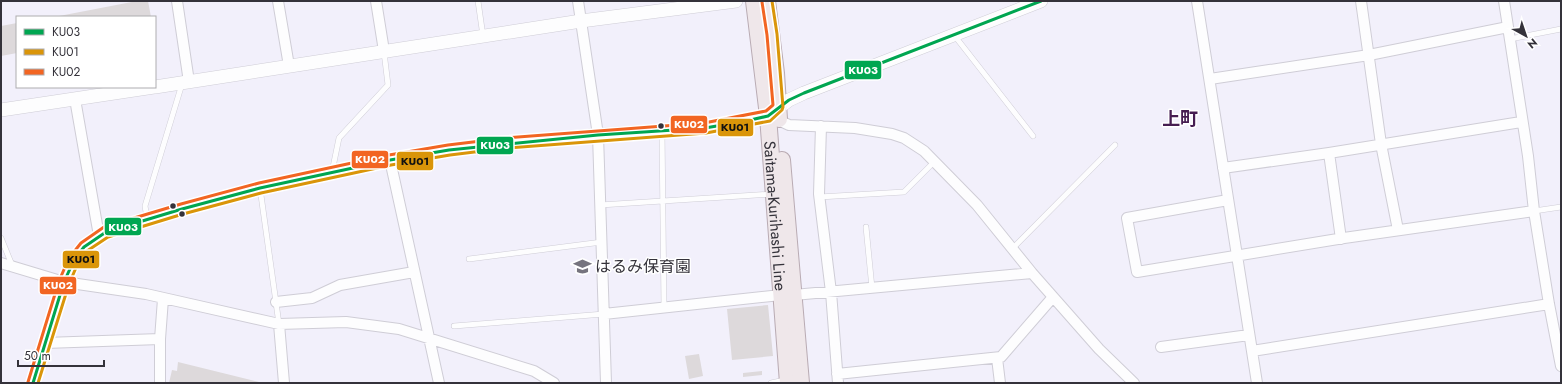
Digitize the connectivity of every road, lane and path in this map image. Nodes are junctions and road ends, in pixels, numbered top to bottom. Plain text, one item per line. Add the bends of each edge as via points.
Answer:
1 (177, 1) edge
2 (278, 1) edge
3 (376, 1) edge
4 (478, 1) edge
5 (578, 1) edge
6 (729, 1) edge
7 (754, 1) edge
8 (767, 1) edge
9 (1041, 1) edge
10 (1197, 1) edge
11 (1361, 1) edge
12 (1504, 1) edge
13 (581, 21) junction
14 (1508, 27) junction
15 (1561, 29) edge
16 (954, 34) junction
17 (484, 36) junction
18 (1510, 39) junction
19 (384, 51) junction
20 (1369, 55) junction
21 (289, 66) junction
22 (1210, 79) junction
23 (186, 82) junction
24 (156, 87) edge
25 (147, 88) edge
26 (75, 99) junction
27 (1, 110) edge
28 (775, 114) junction
29 (1521, 122) junction
30 (821, 126) junction
31 (662, 131) junction
32 (598, 135) junction
33 (1033, 136) dead end
34 (1381, 144) junction
35 (1115, 145) dead end
36 (1329, 153) junction
37 (390, 160) junction
38 (935, 161) junction
39 (1223, 168) junction
40 (332, 173) junction
41 (260, 188) junction
42 (774, 194) junction
43 (819, 197) junction
44 (1228, 200) junction
45 (664, 201) junction
46 (600, 205) junction
47 (1561, 207) edge
48 (1534, 211) junction
49 (147, 219) junction
50 (866, 227) dead end
51 (1398, 230) junction
52 (99, 236) junction
53 (1, 238) edge
54 (1341, 239) junction
55 (602, 242) junction
56 (1012, 249) junction
57 (1237, 257) junction
58 (469, 259) dead end
59 (1, 263) edge
60 (12, 265) junction
61 (414, 272) junction
62 (1032, 272) junction
63 (64, 282) junction
64 (872, 288) junction
65 (831, 292) junction
66 (787, 295) junction
67 (1053, 297) junction
68 (163, 299) junction
69 (276, 302) junction
70 (1549, 304) junction
71 (664, 307) junction
72 (604, 314) junction
73 (278, 324) junction
74 (454, 326) dead end
75 (1249, 335) junction
76 (160, 339) junction
77 (428, 339) junction
78 (45, 343) junction
79 (1161, 347) dead end
80 (1252, 351) junction
81 (997, 358) junction
82 (1561, 366) edge
83 (838, 378) edge
84 (793, 382) edge
85 (33, 383) edge
86 (160, 383) edge
87 (284, 383) edge
88 (439, 383) edge
89 (554, 383) edge
90 (606, 383) edge
91 (771, 383) edge
92 (1000, 383) edge
93 (1134, 383) edge
94 (1256, 383) edge

1 - 23 street
2 - 21 street
3 - 19 street
4 - 17 lane
5 - 13 street
6 - 13 street
7 - 28 main road, Saitama-Kurihashi Line
8 - 28 main road, Saitama-Kurihashi Line via 772,34
9 - 16 street
10 - 22 street
11 - 20 street
12 - 14 street
13 - 17 street
13 - 32 street
14 - 18 street
14 - 20 street
15 - 18 lane
16 - 28 street via 804,93
16 - 33 lane
17 - 19 street
18 - 29 street
19 - 21 street
19 - 40 lane via 388,85 339,138
20 - 22 street
20 - 34 street
21 - 23 street
22 - 39 street
23 - 24 street
23 - 49 lane via 146,206
25 - 26 street
26 - 27 street
26 - 52 street
28 - 30 street via 789,125
28 - 31 street via 705,128
28 - 42 main road, Saitama-Kurihashi Line
28 - 66 main road, Saitama-Kurihashi Line
29 - 34 street
29 - 48 street via 1528,156
30 - 38 street via 892,134 913,143
30 - 43 street
31 - 32 street
31 - 45 lane
32 - 37 street via 449,150
32 - 46 street
34 - 36 street
34 - 51 street
35 - 56 lane
36 - 39 street
36 - 54 street
37 - 40 street
37 - 61 street
38 - 43 lane via 904,192
38 - 56 street via 977,205
39 - 44 street
40 - 41 street
41 - 49 street
41 - 69 lane
42 - 45 lane
42 - 66 main road, Saitama-Kurihashi Line
43 - 65 street
44 - 57 street
44 - 57 street via 1127,218 1137,272
45 - 46 lane
45 - 71 lane
46 - 55 street
47 - 48 lane
48 - 51 street
48 - 70 street
49 - 52 street
50 - 64 lane
51 - 54 street
52 - 63 street via 84,247 74,260
53 - 60 lane
54 - 57 street
55 - 58 lane
55 - 72 street
56 - 62 street
57 - 75 street
59 - 60 street
60 - 63 street
61 - 69 street via 340,285 312,298
61 - 77 street
62 - 64 street
62 - 67 street
63 - 68 street via 146,294
63 - 78 street
64 - 65 street
65 - 66 street
65 - 83 street
66 - 71 street
66 - 84 main road, Saitama-Kurihashi Line
67 - 81 street via 1001,357
67 - 93 street via 1099,349
68 - 73 street
68 - 76 street
69 - 73 lane
70 - 80 street
70 - 82 street
71 - 72 street
72 - 74 lane
72 - 90 street
73 - 77 street via 346,322 399,329
73 - 87 street
75 - 79 street
75 - 80 street
76 - 78 street
76 - 86 street
77 - 88 street
77 - 89 street via 534,371
78 - 85 street
80 - 94 street
81 - 83 street
81 - 92 street
84 - 91 lane

